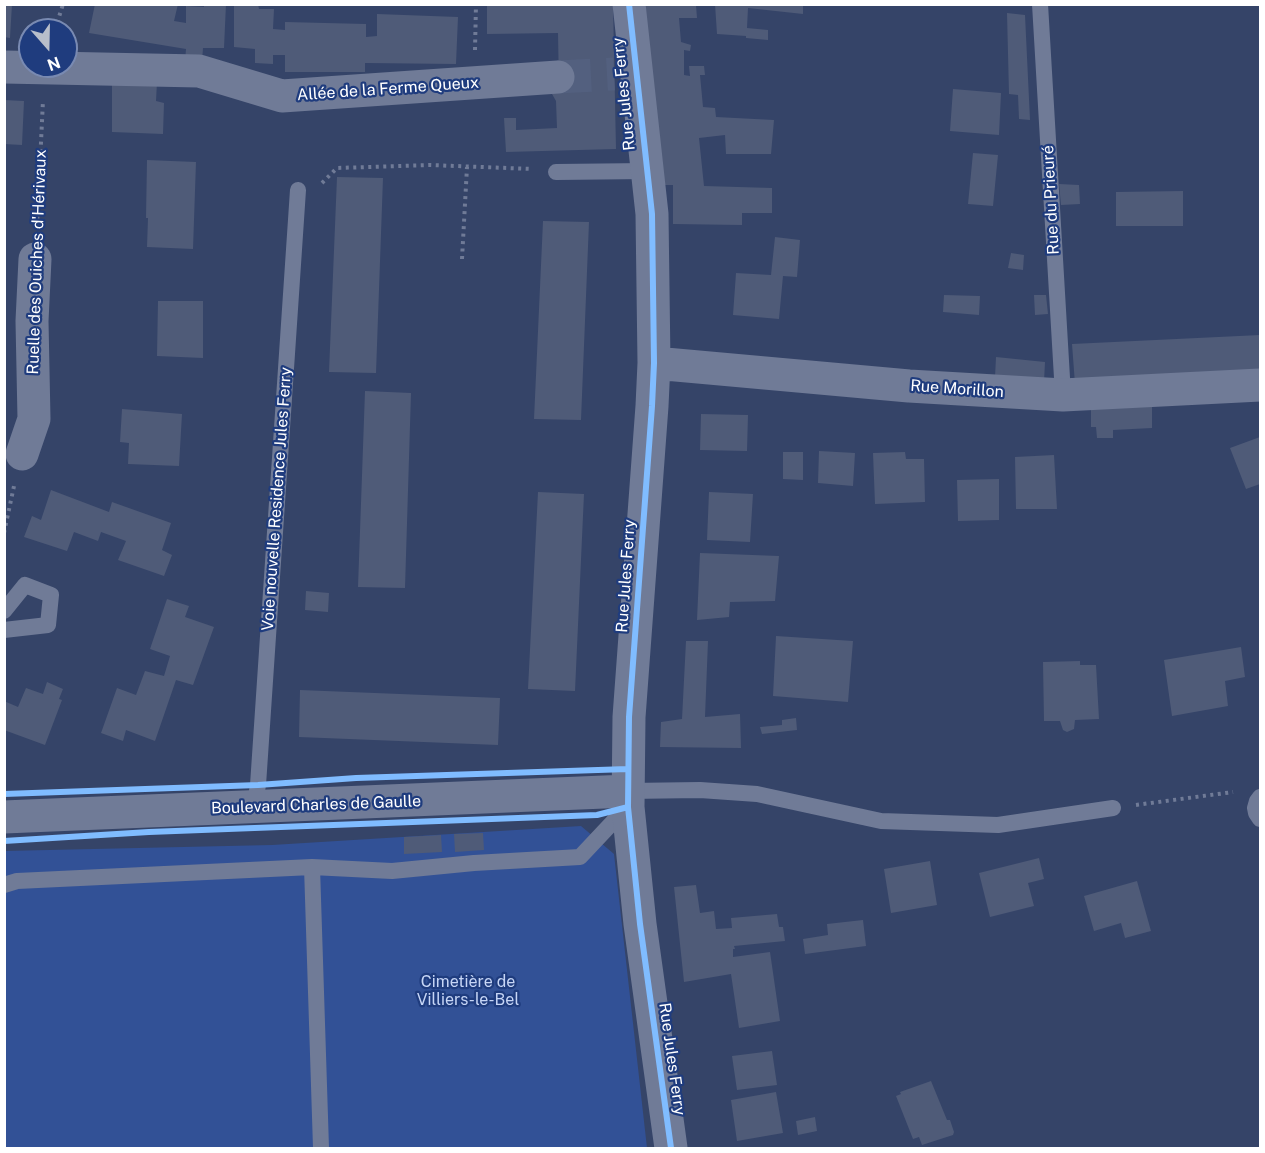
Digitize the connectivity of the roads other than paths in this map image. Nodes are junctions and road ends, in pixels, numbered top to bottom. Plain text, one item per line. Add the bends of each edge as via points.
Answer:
1 (629, 4) edge
2 (1040, 4) edge
3 (4, 67) edge
4 (558, 77) tunnel mouth
5 (647, 171) junction
6 (556, 172) road end
7 (298, 190) road end
8 (35, 259) road end
9 (18, 320) edge
10 (654, 363) junction
11 (1260, 385) edge
12 (1063, 395) junction
13 (22, 454) road end
14 (4, 611) edge
15 (4, 630) edge
16 (1260, 797) edge
17 (628, 799) junction
18 (254, 808) junction
19 (1113, 808) road end
20 (4, 817) edge
21 (1260, 819) edge
22 (312, 867) junction
23 (4, 885) edge
24 (321, 1149) edge
25 (671, 1149) edge

1 - 5 street, Rue Jules Ferry via 625,73
2 - 12 lane, Rue du Prieuré
3 - 4 street, Allée de la Ferme Queux via 199,71 282,96
5 - 6 lane
5 - 10 street, Rue Jules Ferry via 652,214
7 - 18 lane, Voie nouvelle Residence Jules Ferry
8 - 9 street, Ruelle des Ouiches d'Hérivaux
9 - 13 street, Ruelle des Ouiches d'Hérivaux via 33,419
10 - 12 street, Rue Morillon via 909,386
10 - 17 street, Rue Jules Ferry via 629,717
11 - 12 street, Rue Morillon
14 - 15 lane via 25,585 51,595 48,625
16 - 21 lane via 1255,808
17 - 18 street, Boulevard Charles de Gaulle
17 - 19 lane via 700,790 757,794 882,821 998,825
17 - 22 lane via 580,857 392,871
17 - 25 street, Rue Jules Ferry via 640,924
18 - 20 street, Boulevard Charles de Gaulle
22 - 23 lane via 17,881
22 - 24 lane

